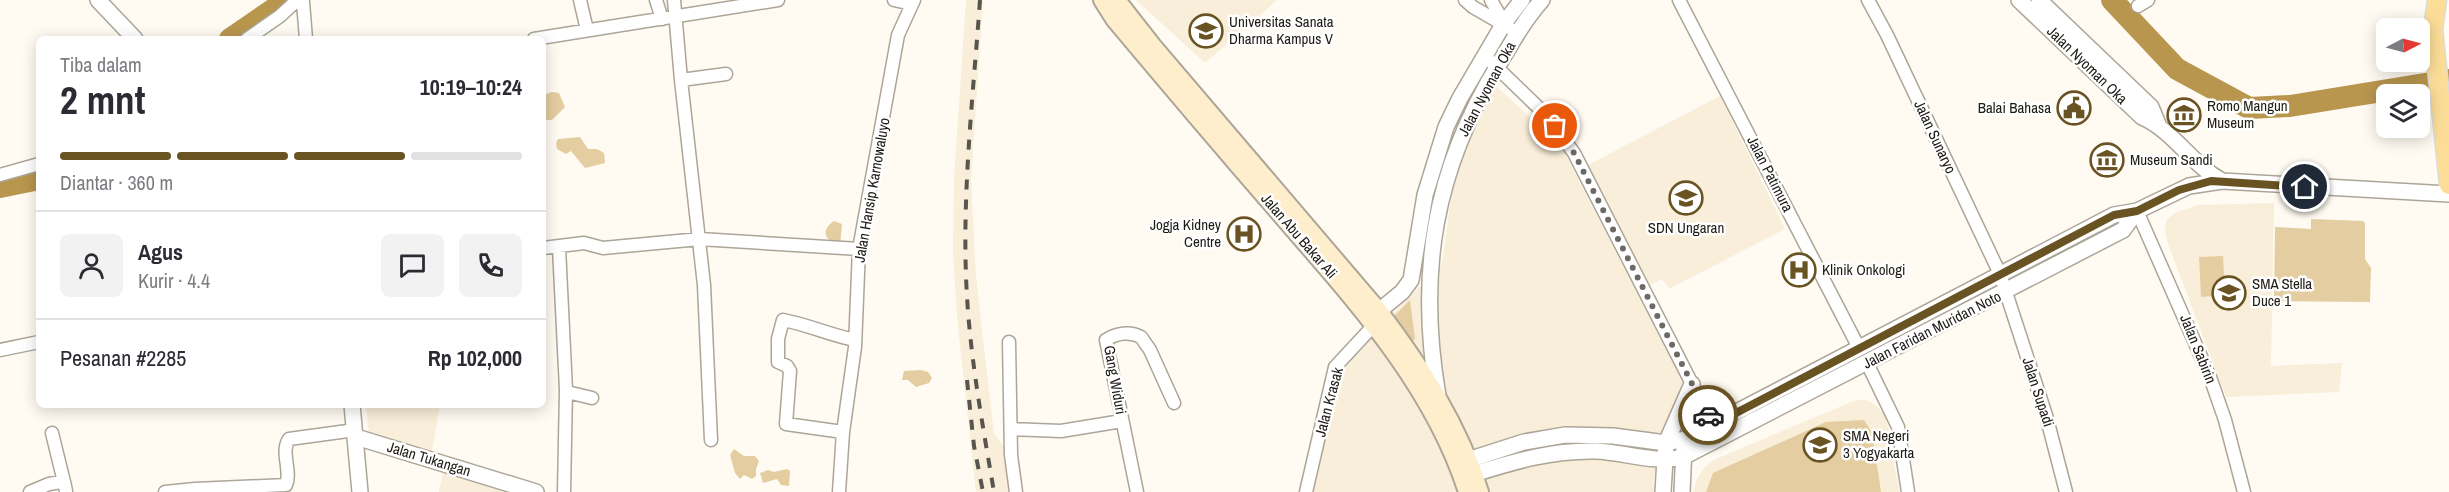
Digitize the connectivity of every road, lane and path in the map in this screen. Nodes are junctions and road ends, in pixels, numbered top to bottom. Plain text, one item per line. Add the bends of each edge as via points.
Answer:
1 (98, 0) edge
2 (580, 0) edge
3 (656, 0) edge
4 (674, 0) edge
5 (778, 0) edge
6 (894, 0) edge
7 (1101, 0) edge
8 (1117, 0) edge
9 (1465, 0) edge
10 (1491, 0) edge
11 (1522, 0) edge
12 (1542, 0) edge
13 (1679, 0) edge
14 (1868, 0) edge
15 (2019, 0) edge
16 (2438, 0) edge
17 (913, 2) edge
18 (2038, 5) edge
19 (675, 16) junction
20 (662, 19) junction
21 (1504, 23) junction
22 (2439, 29) junction
23 (587, 30) junction
24 (1518, 33) junction
25 (132, 36) edge
26 (251, 36) edge
27 (306, 36) edge
28 (546, 37) edge
29 (1491, 62) junction
30 (726, 74) dead end
31 (681, 80) junction
32 (2449, 80) edge
33 (36, 165) edge
34 (0, 176) edge
35 (2222, 181) junction
36 (2449, 185) edge
37 (2449, 194) edge
38 (2137, 211) junction
39 (700, 239) junction
40 (546, 248) edge
41 (559, 248) junction
42 (859, 249) junction
43 (2000, 274) junction
44 (2005, 293) junction
45 (1376, 318) junction
46 (855, 340) junction
47 (1009, 342) dead end
48 (36, 343) edge
49 (1859, 348) junction
50 (0, 350) edge
51 (1867, 363) junction
52 (1692, 384) junction
53 (566, 390) junction
54 (592, 398) dead end
55 (1438, 398) junction
56 (1174, 403) dead end
57 (352, 408) edge
58 (1122, 421) junction
59 (1012, 429) junction
60 (843, 432) junction
61 (1717, 432) junction
62 (52, 433) dead end
63 (356, 434) junction
64 (1565, 435) junction
65 (1685, 439) junction
66 (711, 440) dead end
67 (1666, 443) junction
68 (1567, 452) junction
69 (1683, 457) junction
70 (1663, 459) junction
71 (1471, 467) junction
72 (65, 489) edge
73 (195, 491) edge
74 (30, 492) edge
75 (165, 492) edge
76 (360, 492) edge
77 (532, 492) edge
78 (564, 492) edge
79 (839, 492) edge
80 (1016, 492) edge
81 (1137, 492) edge
82 (1306, 492) edge
83 (1467, 492) edge
84 (1480, 492) edge
85 (1663, 492) edge
86 (1682, 492) edge
87 (1908, 492) edge
88 (2066, 492) edge
89 (2244, 492) edge

1 - 25 street
2 - 23 street
3 - 20 street
4 - 19 street
5 - 19 street
6 - 17 street
7 - 45 main road, Jalan Abu Bakar Ali via 1121,28
8 - 45 main road, Jalan Abu Bakar Ali
9 - 21 street
10 - 21 street
11 - 21 street, Jalan Nyoman Oka
12 - 24 street, Jalan Nyoman Oka
13 - 49 street, Jalan Patimura
14 - 43 street, Jalan Sunaryo
15 - 18 street, Jalan Nyoman Oka
16 - 22 main road
17 - 42 street, Jalan Hansip Karnowaluyo via 898,35
18 - 35 street, Jalan Nyoman Oka via 2151,107 2158,124 2205,170
19 - 20 street
19 - 31 street
20 - 23 street
21 - 24 street
21 - 29 street, Jalan Nyoman Oka
22 - 32 main road
22 - 36 main road
23 - 28 street
24 - 29 street, Jalan Nyoman Oka
26 - 27 street via 294,3 303,2
29 - 45 street, Jalan Nyoman Oka via 1453,111 1437,152 1421,214 1411,280
29 - 52 street via 1546,115 1574,153
29 - 55 street, Jalan Nyoman Oka via 1448,171 1436,222 1429,289
30 - 31 street
31 - 39 street
33 - 34 street
35 - 37 street, Jalan Faridan Muridan Noto
35 - 38 street, Jalan Faridan Muridan Noto via 2179,190
38 - 43 street, Jalan Faridan Muridan Noto via 2114,215
38 - 44 street, Jalan Faridan Muridan Noto via 2123,230
38 - 89 street, Jalan Sabirin via 2210,377
39 - 41 street via 603,248 584,243
39 - 42 street
39 - 66 street
40 - 41 street
41 - 53 street
42 - 46 street, Jalan Hansip Karnowaluyo
43 - 44 street, Jalan Sunaryo
43 - 49 street, Jalan Faridan Muridan Noto
44 - 51 street, Jalan Faridan Muridan Noto
44 - 88 street, Jalan Supadi via 2043,404
45 - 55 main road, Jalan Abu Bakar Ali via 1414,357
45 - 82 street, Jalan Krasak via 1335,367
45 - 83 main road, Jalan Abu Bakar Ali via 1425,400
46 - 60 street, Jalan Hansip Karnowaluyo
46 - 60 street via 785,320 778,339 778,362 790,371 786,424
47 - 59 street
48 - 50 street
49 - 51 street
49 - 61 street, Jalan Faridan Muridan Noto
51 - 61 street, Jalan Faridan Muridan Noto
51 - 87 street via 1898,427
52 - 61 street
52 - 67 street
53 - 54 street
53 - 78 street
55 - 71 main road, Jalan Abu Bakar Ali
56 - 58 street, Gang Widuri via 1141,337 1131,333 1110,337 1106,344
57 - 63 street
58 - 59 street via 1061,431
58 - 81 street, Gang Widuri
59 - 80 street
60 - 79 street, Jalan Hansip Karnowaluyo
61 - 65 street
61 - 69 street
62 - 72 street
63 - 73 street via 291,439 286,445 286,485
63 - 76 street
63 - 77 street, Jalan Tukangan
64 - 67 street
64 - 68 street
64 - 71 street via 1524,442
65 - 67 street
65 - 69 street
67 - 70 street
68 - 70 street
68 - 71 street
69 - 70 street
69 - 86 street
70 - 85 street
71 - 84 main road, Jalan Abu Bakar Ali
72 - 74 street via 61,482
73 - 75 street

